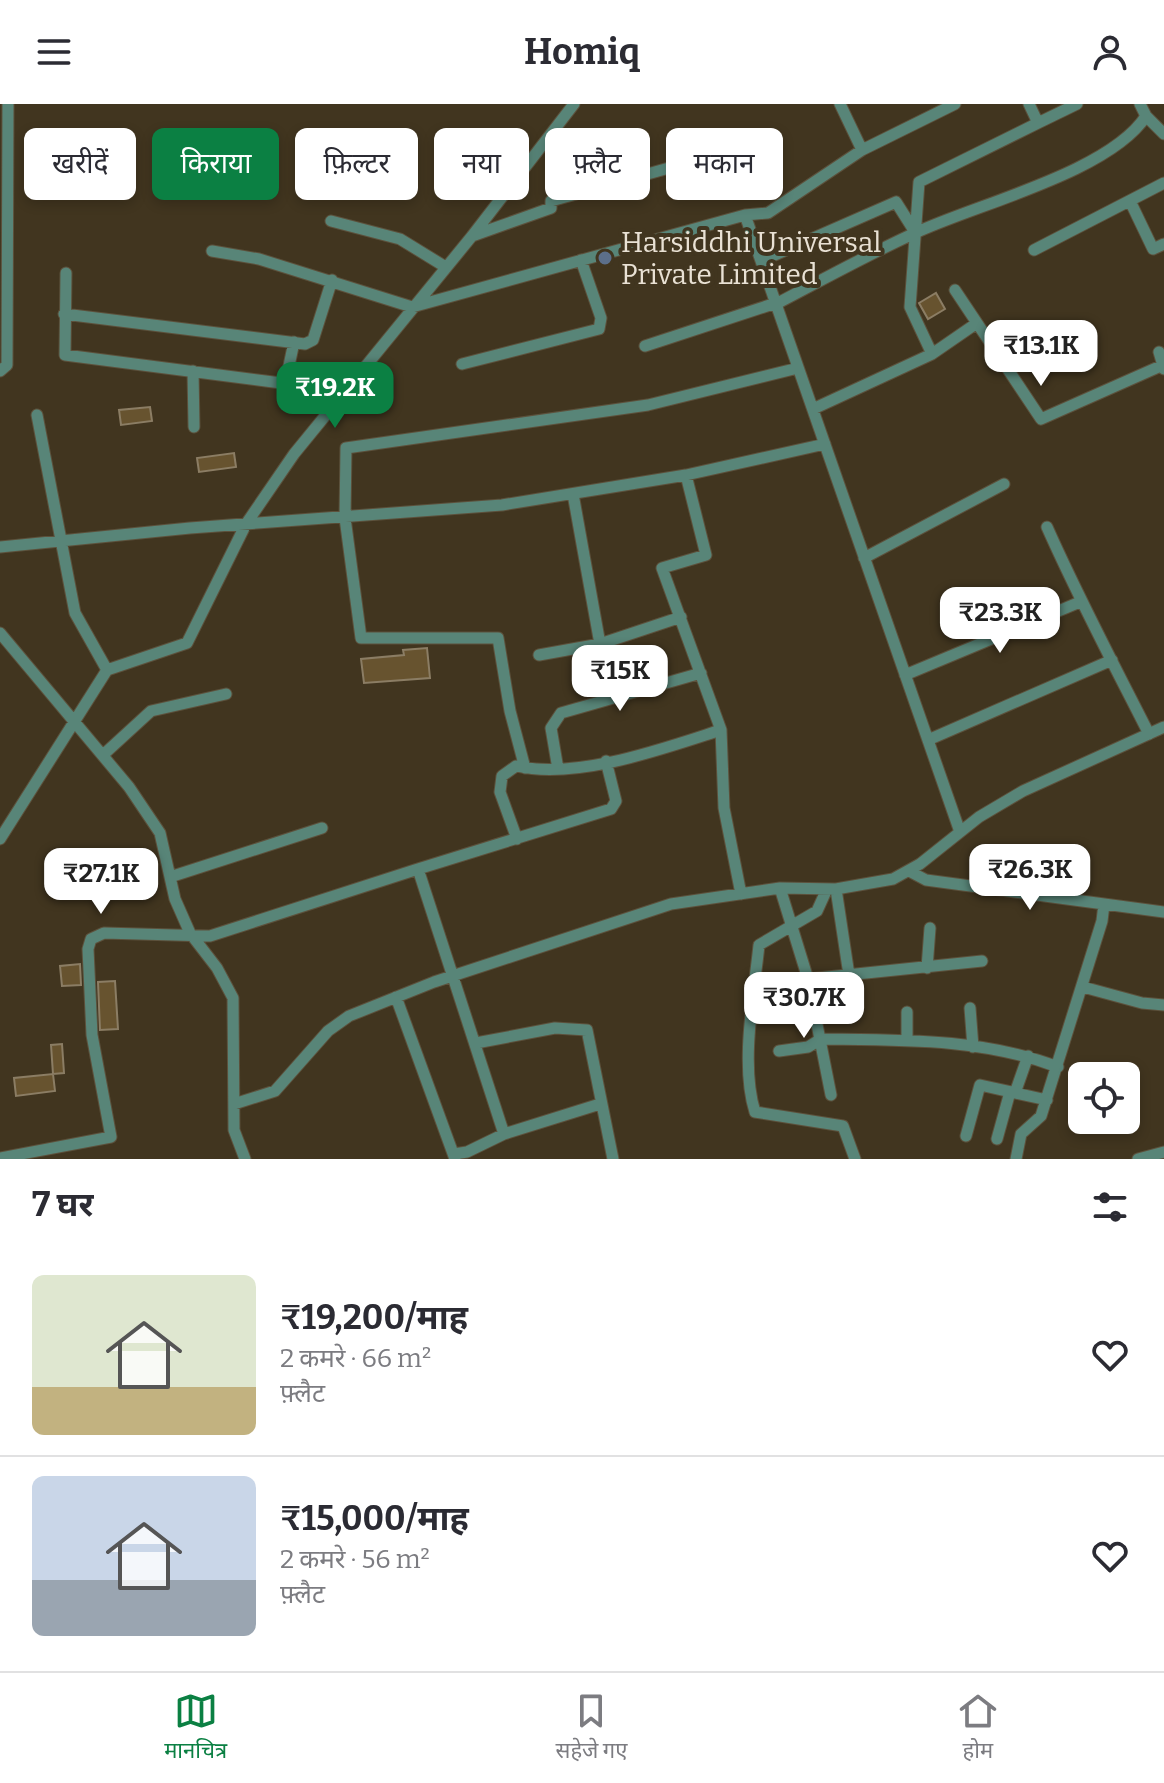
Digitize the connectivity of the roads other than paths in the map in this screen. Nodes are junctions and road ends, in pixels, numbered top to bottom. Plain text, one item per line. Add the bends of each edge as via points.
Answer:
1 (8, 104) edge
2 (574, 104) edge
3 (955, 104) edge
4 (1029, 104) edge
5 (1077, 104) edge
6 (1140, 104) edge
7 (842, 105) edge
8 (1146, 116) junction
9 (1038, 123) junction
10 (1164, 134) edge
11 (862, 150) junction
12 (4, 160) edge
13 (666, 169) edge
14 (1164, 183) edge
15 (1130, 201) junction
16 (745, 215) junction
17 (331, 221) dead end
18 (915, 232) junction
19 (472, 236) junction
20 (1164, 244) edge
21 (1034, 250) dead end
22 (212, 251) dead end
23 (581, 260) junction
24 (761, 261) junction
25 (444, 266) junction
26 (66, 273) dead end
27 (332, 280) junction
28 (955, 290) dead end
29 (776, 303) junction
30 (412, 307) junction
31 (64, 314) junction
32 (977, 323) junction
33 (294, 342) junction
34 (645, 346) dead end
35 (1159, 352) dead end
36 (932, 354) junction
37 (462, 364) dead end
38 (1164, 367) edge
39 (798, 368) junction
40 (0, 371) edge
41 (193, 371) junction
42 (813, 409) junction
43 (37, 415) dead end
44 (194, 427) dead end
45 (825, 444) junction
46 (686, 475) junction
47 (1004, 484) dead end
48 (573, 494) junction
49 (345, 516) junction
50 (246, 524) junction
51 (1047, 527) dead end
52 (61, 542) junction
53 (0, 547) edge
54 (864, 558) junction
55 (1080, 602) junction
56 (681, 617) junction
57 (0, 633) edge
58 (600, 644) junction
59 (539, 655) dead end
60 (1112, 660) junction
61 (107, 670) junction
62 (701, 673) junction
63 (905, 675) junction
64 (226, 694) dead end
65 (73, 720) junction
66 (1164, 727) edge
67 (721, 730) junction
68 (1149, 734) junction
69 (928, 740) junction
70 (103, 755) junction
71 (606, 761) junction
72 (525, 768) junction
73 (558, 769) junction
74 (322, 828) dead end
75 (960, 832) junction
76 (0, 839) edge
77 (517, 839) junction
78 (418, 869) junction
79 (909, 871) junction
80 (170, 877) junction
81 (780, 888) junction
82 (832, 889) junction
83 (741, 894) junction
84 (1104, 904) junction
85 (1164, 912) edge
86 (791, 924) junction
87 (930, 928) dead end
88 (190, 933) junction
89 (982, 961) dead end
90 (927, 968) junction
91 (454, 975) junction
92 (849, 975) junction
93 (808, 979) junction
94 (1083, 987) junction
95 (396, 997) junction
96 (1164, 1005) edge
97 (970, 1008) dead end
98 (907, 1012) dead end
99 (821, 1039) junction
100 (907, 1040) junction
101 (476, 1043) junction
102 (973, 1047) junction
103 (779, 1051) dead end
104 (1028, 1056) junction
105 (1058, 1067) junction
106 (1012, 1092) junction
107 (831, 1095) dead end
108 (1047, 1100) junction
109 (234, 1104) junction
110 (600, 1104) junction
111 (504, 1134) junction
112 (966, 1136) dead end
113 (997, 1139) dead end
114 (1164, 1152) edge
115 (454, 1157) edge
116 (0, 1158) edge
117 (245, 1159) edge
118 (613, 1159) edge
119 (855, 1159) edge
120 (1016, 1159) edge
121 (1138, 1159) edge

1 - 12 street
2 - 19 street
3 - 11 street
4 - 9 street
5 - 9 street
6 - 8 street
7 - 11 street
8 - 10 street
8 - 18 street via 1137,131 1030,190
9 - 18 street via 919,182
11 - 16 street via 768,213
12 - 40 street via 9,348 7,365
13 - 19 street via 551,201 551,208
14 - 15 street
15 - 20 street via 1153,249
15 - 21 street
16 - 23 street
16 - 24 street
17 - 25 street via 400,239
18 - 24 street via 896,202
18 - 29 street
18 - 36 street via 910,307
19 - 25 street
22 - 27 street
23 - 30 street
23 - 37 street via 601,318 599,329
24 - 29 street
25 - 30 street
26 - 31 street
27 - 30 street
27 - 33 street via 313,340
28 - 32 street
29 - 34 street
29 - 39 street
30 - 50 street via 294,454
31 - 33 street
31 - 41 street via 65,355
32 - 36 street
32 - 38 street via 1041,419
33 - 41 street via 281,383
35 - 38 street
36 - 42 street
39 - 42 street
39 - 49 street via 648,405 346,448
41 - 44 street
42 - 45 street
43 - 52 street
45 - 46 street
45 - 54 street
46 - 48 street
46 - 56 street via 706,555 662,568
47 - 54 street
48 - 49 street via 502,505
48 - 58 street
49 - 50 street
49 - 72 street via 361,638 498,638
50 - 52 street
50 - 61 street via 187,643
51 - 55 street
52 - 53 street
52 - 61 street via 75,613
54 - 63 street
55 - 60 street
55 - 63 street
56 - 58 street
56 - 62 street
57 - 65 street
58 - 59 street
60 - 68 street
60 - 69 street
61 - 65 street
62 - 67 street
62 - 73 street via 561,713 551,728
63 - 69 street
64 - 70 street via 151,711
65 - 70 street
65 - 76 street
66 - 68 street
67 - 71 street via 626,760
67 - 83 street via 724,808
68 - 75 street via 1023,791
69 - 75 street
70 - 80 street via 160,833
71 - 73 street
71 - 77 street via 616,801 611,809
72 - 73 street
72 - 77 street via 516,766 502,776 500,792
74 - 80 street
75 - 79 street
77 - 78 street
78 - 88 street via 210,936
78 - 91 street
79 - 82 street via 893,879
79 - 84 street via 926,880
80 - 88 street
81 - 82 street
81 - 83 street
81 - 86 street
82 - 86 street via 817,911
82 - 92 street
83 - 91 street via 671,904
84 - 85 street
84 - 94 street
86 - 93 street
86 - 119 street via 759,945 750,1095 755,1112 843,1126
87 - 90 street
88 - 109 street via 233,998
88 - 116 street via 104,933 91,939 92,1035 111,1137
89 - 90 street
90 - 92 street
91 - 95 street
91 - 101 street
92 - 93 street
93 - 99 street
94 - 96 street
94 - 105 street
95 - 109 street via 349,1016 328,1031 275,1091
95 - 115 street
97 - 102 street
98 - 100 street
99 - 100 street
99 - 103 street via 808,1047
99 - 107 street
100 - 102 street
101 - 110 street via 555,1028 587,1030
101 - 111 street
102 - 104 street
104 - 105 street
104 - 106 street
105 - 108 street
106 - 108 street
106 - 112 street via 980,1085
106 - 113 street
108 - 120 street via 1041,1116 1021,1134
109 - 117 street via 234,1130
110 - 111 street
110 - 118 street
111 - 115 street
114 - 121 street

